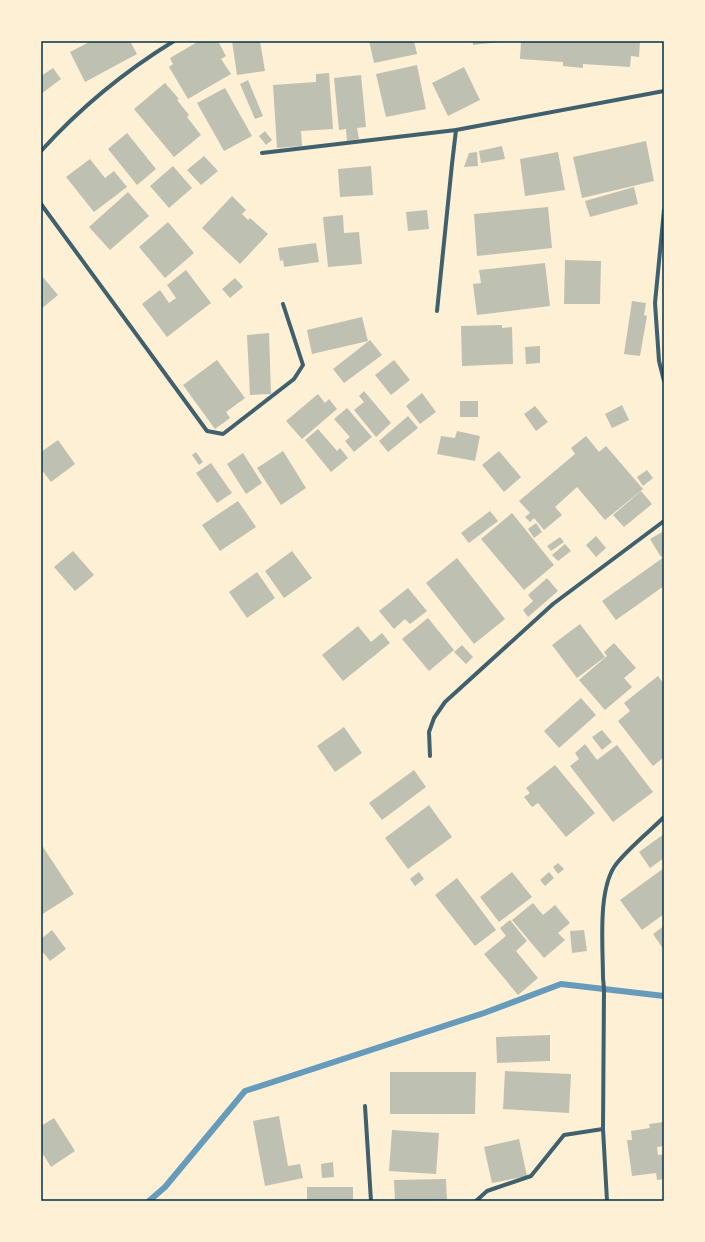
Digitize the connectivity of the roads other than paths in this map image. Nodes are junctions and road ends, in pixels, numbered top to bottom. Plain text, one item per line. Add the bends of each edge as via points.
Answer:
1 (174, 41) edge
2 (664, 91) edge
3 (456, 130) junction
4 (41, 151) edge
5 (262, 153) dead end
6 (41, 204) edge
7 (664, 210) edge
8 (283, 304) dead end
9 (437, 311) dead end
10 (664, 381) edge
11 (664, 521) edge
12 (430, 756) dead end
13 (664, 818) edge
14 (365, 1106) dead end
15 (603, 1129) junction
16 (371, 1201) edge
17 (476, 1201) edge
18 (607, 1201) edge

1 - 4 street via 145,58 94,99
2 - 3 street
3 - 5 street
3 - 9 street
6 - 8 street via 207,431 223,434 294,379 303,365
7 - 10 street via 655,303 659,361
11 - 12 street via 553,604 445,702 434,718 429,732
13 - 15 street via 617,863 609,878 603,904
14 - 16 street
15 - 17 street via 564,1135 531,1176 487,1191
15 - 18 street

